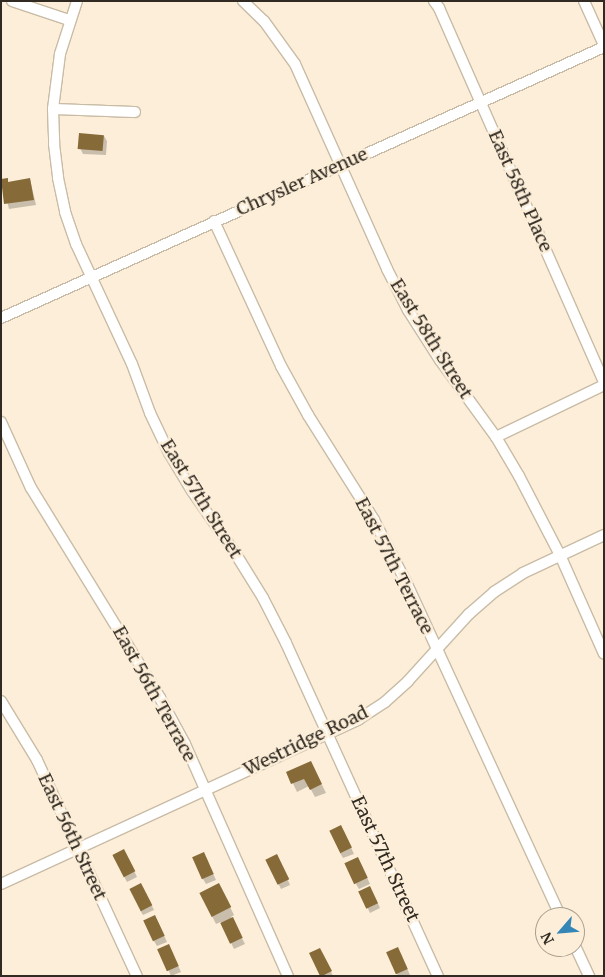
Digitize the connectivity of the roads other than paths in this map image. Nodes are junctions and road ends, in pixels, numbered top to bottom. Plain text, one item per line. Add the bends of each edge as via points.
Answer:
1 (12, 1) edge
2 (77, 1) edge
3 (243, 1) edge
4 (434, 1) edge
5 (584, 1) edge
6 (70, 20) junction
7 (604, 46) edge
8 (480, 102) junction
9 (53, 109) junction
10 (135, 112) dead end
11 (339, 165) junction
12 (214, 221) junction
13 (91, 277) junction
14 (1, 318) edge
15 (604, 384) edge
16 (1, 422) edge
17 (496, 437) junction
18 (604, 535) edge
19 (560, 555) junction
20 (436, 650) junction
21 (604, 654) edge
22 (1, 701) edge
23 (327, 734) junction
24 (205, 790) junction
25 (77, 849) junction
26 (1, 884) edge
27 (556, 907) edge
28 (580, 957) edge
29 (137, 976) edge
30 (288, 976) edge
31 (438, 976) edge
32 (589, 976) edge

1 - 6 street
2 - 6 street, East 57th Street
3 - 11 street, East 58th Street via 264,21 295,64
4 - 8 street, East 58th Place
5 - 7 street
6 - 9 street, East 57th Street via 60,54
7 - 8 street, Chrysler Avenue
8 - 11 street, Chrysler Avenue
8 - 15 street, East 58th Place
9 - 10 street
9 - 13 street, East 57th Street via 58,178 68,220
11 - 12 street, Chrysler Avenue
11 - 17 street, East 58th Street via 408,310
12 - 13 street, Chrysler Avenue
12 - 20 street, East 57th Terrace via 281,366 374,520
13 - 14 street, Chrysler Avenue
13 - 23 street, East 57th Street via 169,453 263,598
15 - 17 street
16 - 24 street, East 56th Terrace via 31,488 160,698
17 - 19 street, East 58th Street
18 - 19 street, Westridge Road
19 - 20 street, Westridge Road via 494,592
19 - 21 street, East 58th Street
20 - 23 street, Westridge Road via 385,702
20 - 27 street, East 57th Terrace
22 - 25 street, East 56th Street via 37,760
23 - 24 street, Westridge Road
23 - 31 street, East 57th Street
24 - 25 street, Westridge Road
24 - 30 street, East 56th Terrace
25 - 26 street, Westridge Road
25 - 29 street, East 56th Street
28 - 32 street

